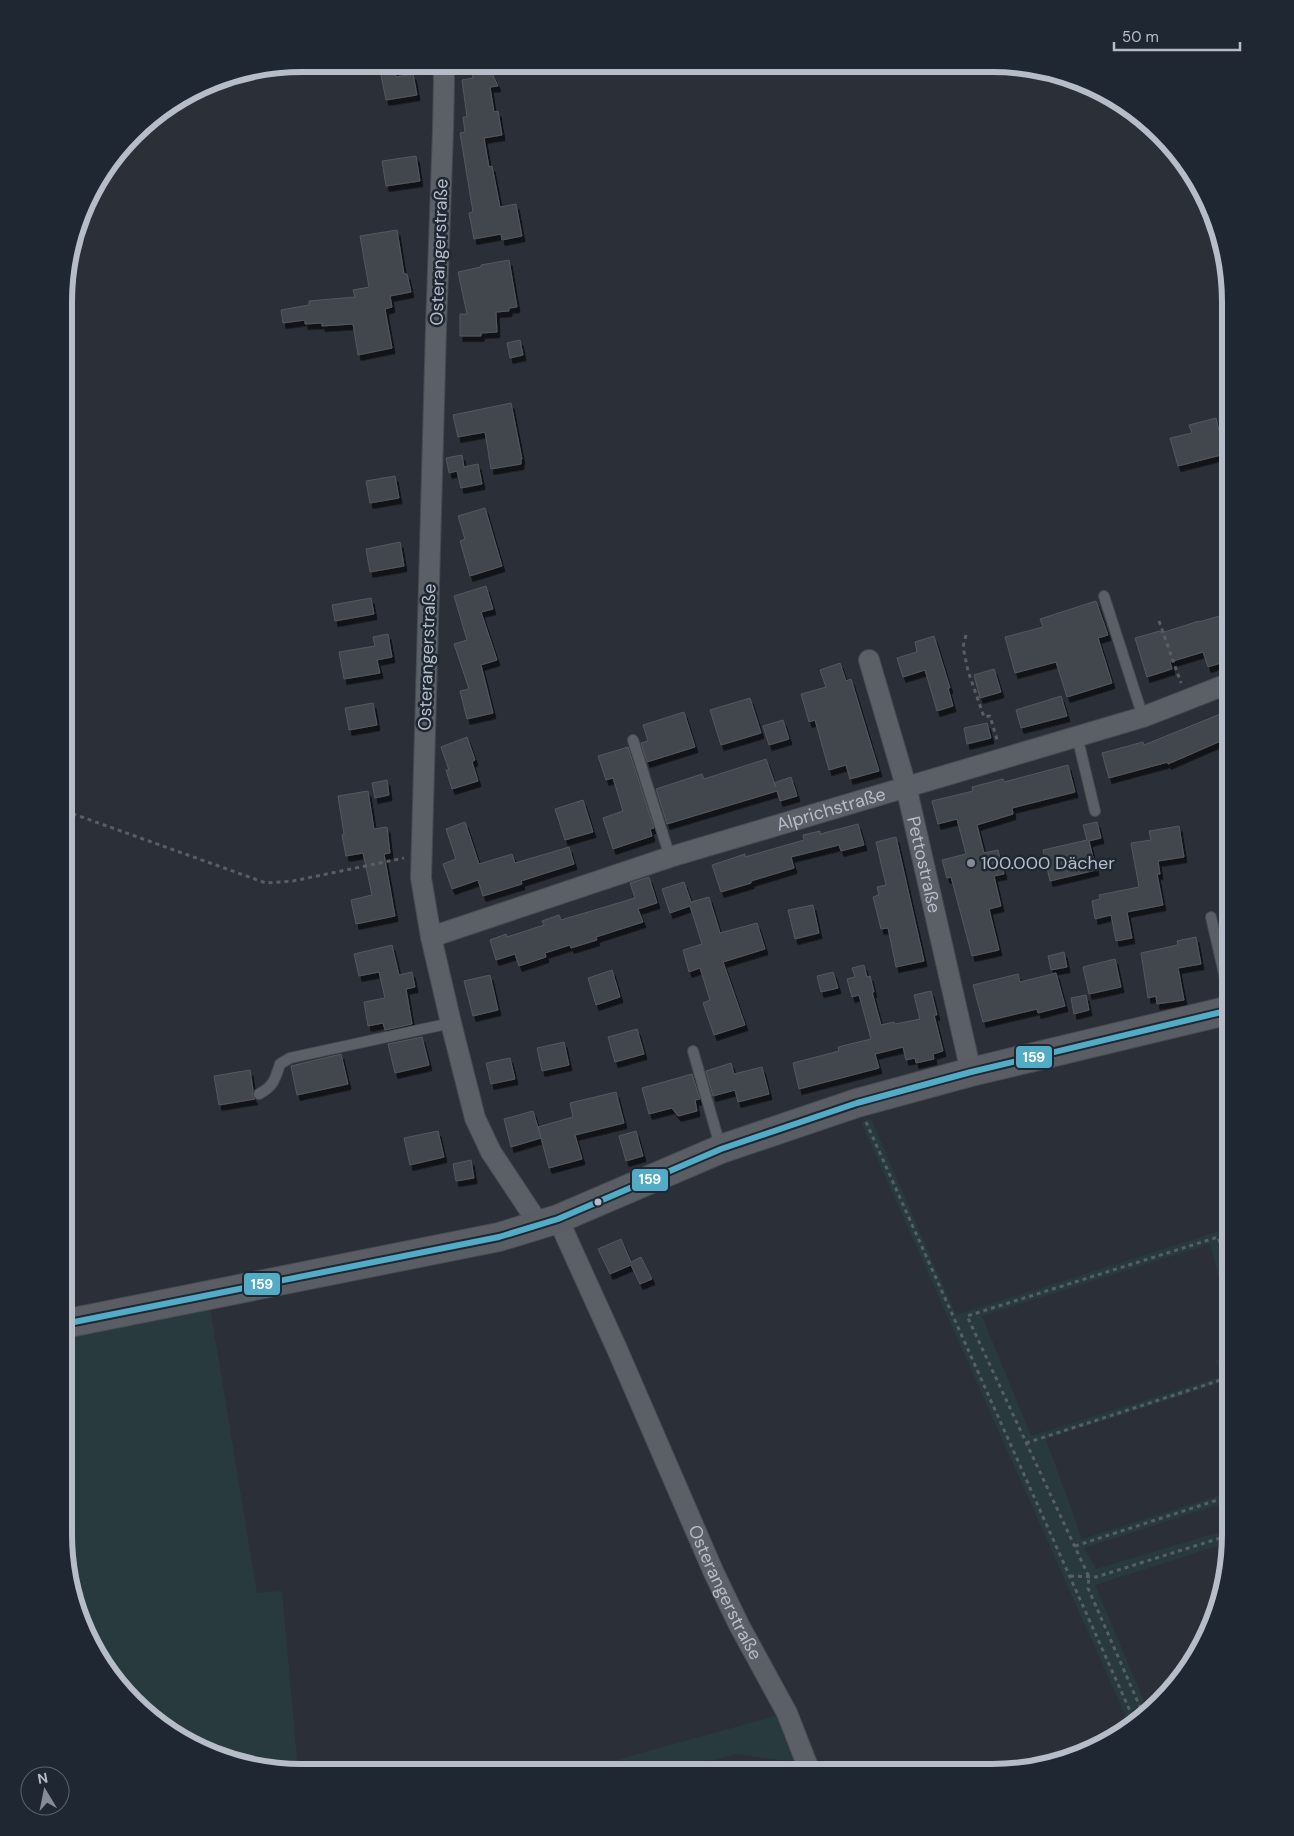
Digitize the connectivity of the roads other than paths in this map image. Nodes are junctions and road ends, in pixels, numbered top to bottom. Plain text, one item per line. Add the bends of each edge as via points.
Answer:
1 (444, 72) edge
2 (1104, 596) dead end
3 (868, 660) dead end
4 (1222, 686) edge
5 (1144, 717) junction
6 (1077, 736) junction
7 (633, 740) dead end
8 (906, 786) junction
9 (1095, 811) dead end
10 (670, 857) junction
11 (1211, 918) dead end
12 (431, 937) junction
13 (1222, 965) edge
14 (1222, 1012) edge
15 (450, 1022) junction
16 (693, 1051) dead end
17 (971, 1072) junction
18 (259, 1094) dead end
19 (721, 1149) junction
20 (549, 1222) junction
21 (72, 1322) edge
22 (807, 1764) edge

1 - 12 street, Osterangerstraße via 421,858 421,878
2 - 5 lane
3 - 8 street, Pettostraße
4 - 5 street, Alprichstraße
5 - 6 street, Alprichstraße
6 - 8 street, Alprichstraße
6 - 9 lane
7 - 10 lane
8 - 10 street, Alprichstraße
8 - 17 street, Pettostraße
10 - 12 street, Alprichstraße
11 - 13 lane
12 - 15 street, Osterangerstraße
14 - 17 street
15 - 18 lane via 290,1058 280,1064 269,1089
15 - 20 street, Osterangerstraße via 475,1118 491,1152
16 - 19 lane
17 - 19 street via 857,1103
19 - 20 street
20 - 21 street via 499,1237
20 - 22 street, Osterangerstraße via 617,1349 714,1573 787,1713

